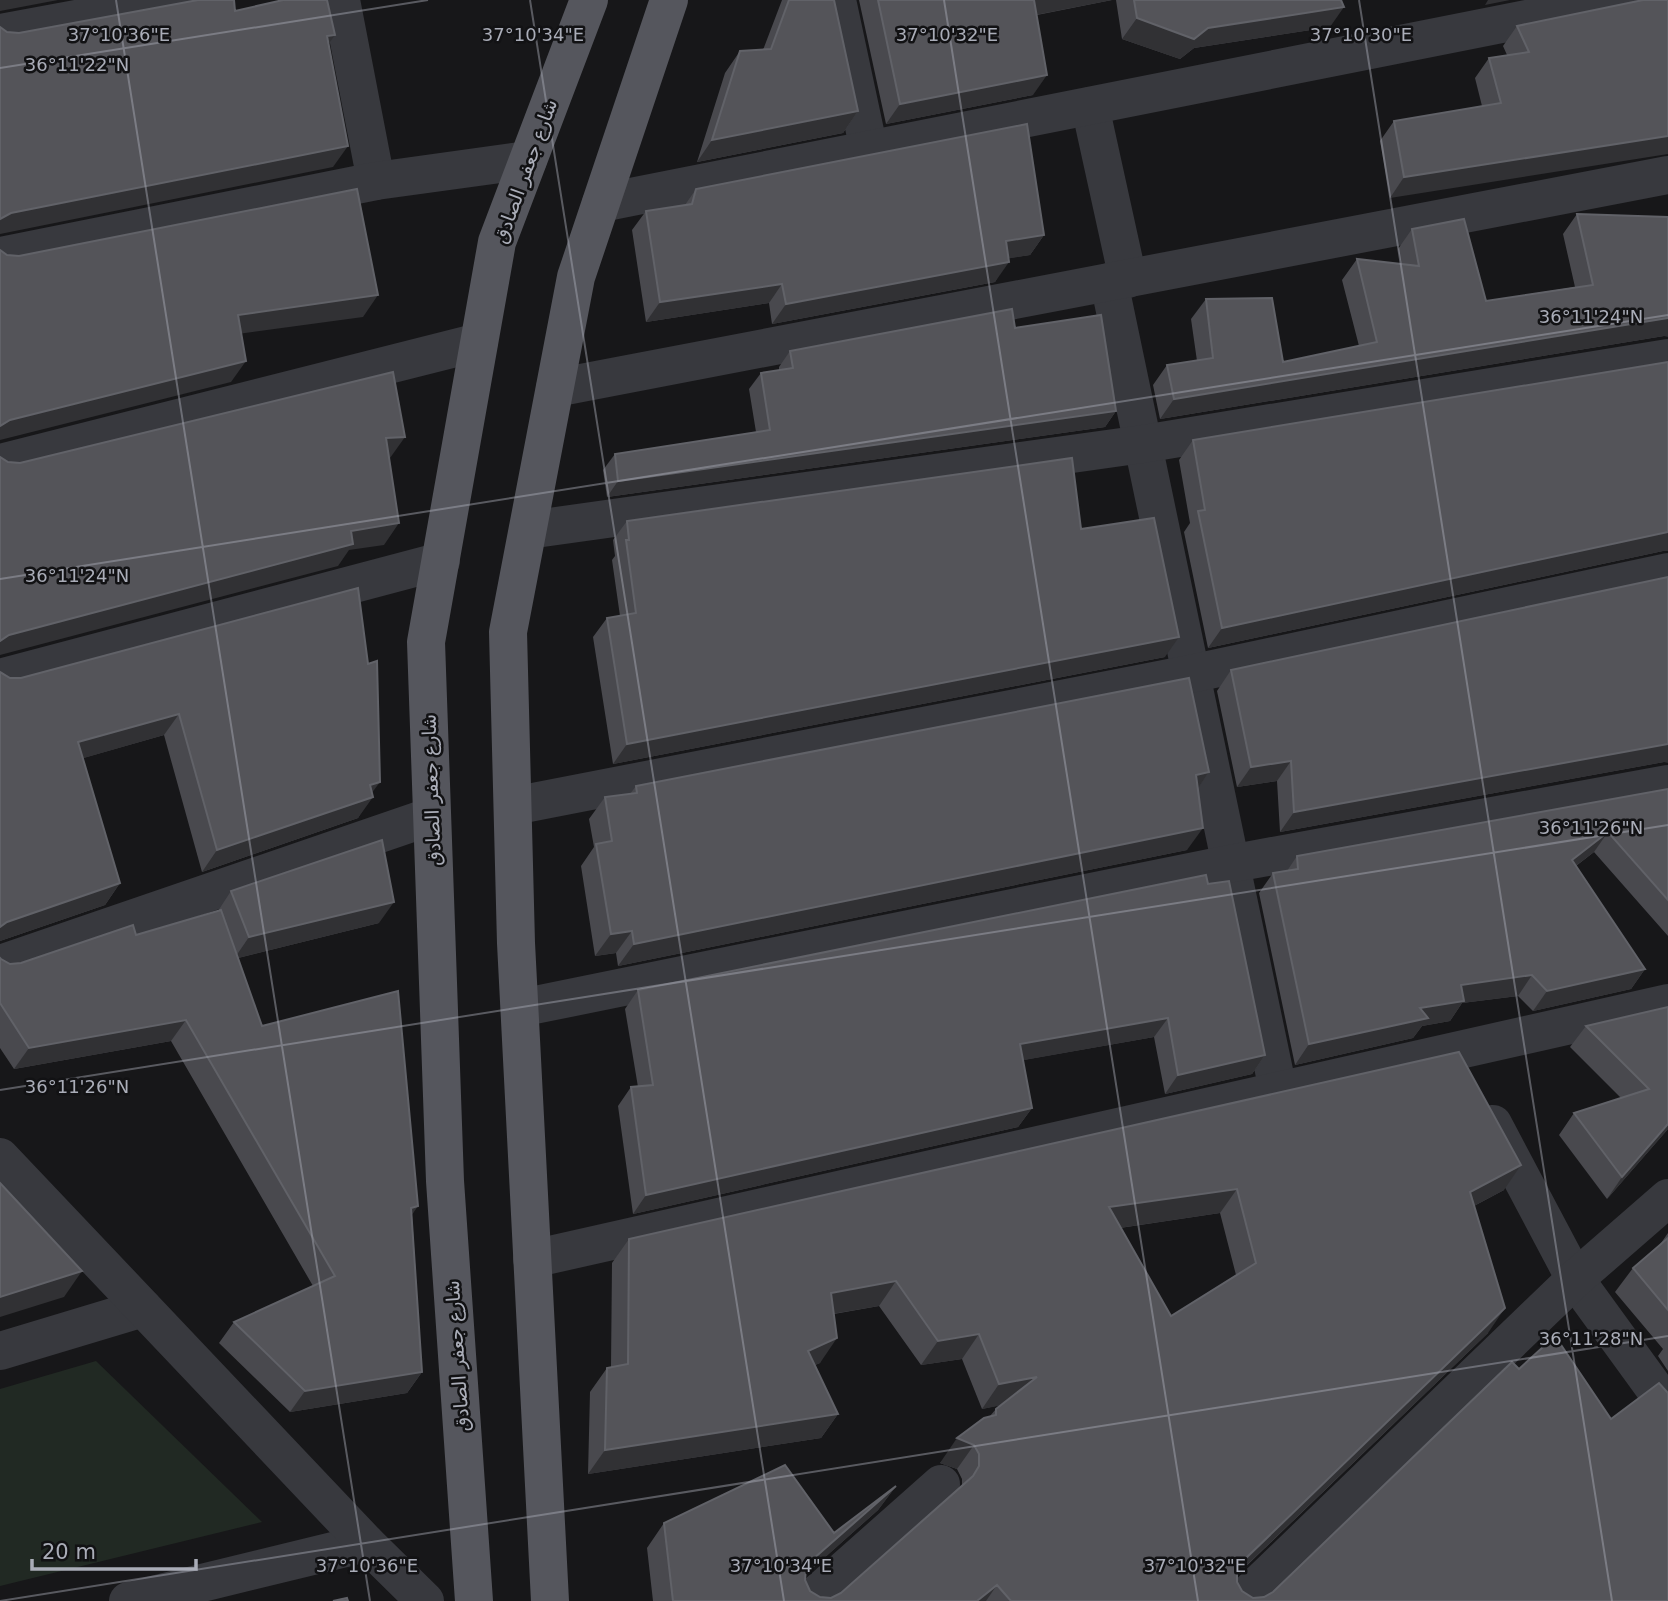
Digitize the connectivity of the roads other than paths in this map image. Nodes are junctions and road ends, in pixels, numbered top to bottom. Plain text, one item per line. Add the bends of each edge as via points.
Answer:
1 (179, 0) edge
2 (341, 0) edge
3 (589, 0) edge
4 (669, 0) edge
5 (837, 0) edge
6 (1622, 0) edge
7 (0, 33) edge
8 (1090, 106) junction
9 (869, 150) junction
10 (528, 160) junction
11 (1668, 175) edge
12 (376, 181) junction
13 (601, 203) junction
14 (0, 256) edge
15 (1118, 280) junction
16 (479, 342) junction
17 (1668, 358) edge
18 (555, 388) junction
19 (1143, 444) junction
20 (0, 463) edge
21 (528, 530) junction
22 (441, 561) junction
23 (1668, 572) edge
24 (1189, 674) junction
25 (0, 678) edge
26 (1668, 784) edge
27 (513, 806) junction
28 (432, 817) junction
29 (1228, 864) junction
30 (0, 964) edge
31 (1668, 1003) edge
32 (520, 1008) junction
33 (1456, 1052) junction
34 (1278, 1090) junction
35 (0, 1157) edge
36 (1668, 1198) edge
37 (532, 1259) junction
38 (1575, 1279) junction
39 (143, 1308) junction
40 (0, 1351) edge
41 (1668, 1407) edge
42 (941, 1484) dead end
43 (366, 1544) junction
44 (128, 1601) edge
45 (425, 1601) edge
46 (474, 1601) edge
47 (550, 1601) edge
48 (809, 1601) edge
49 (1241, 1601) edge

1 - 7 street
2 - 12 street
3 - 10 main road, شارع جعفر الصادق
4 - 13 main road
5 - 9 street
6 - 8 street
8 - 9 street
8 - 15 street
9 - 13 street
10 - 12 street
10 - 16 main road, شارع جعفر الصادق via 497,242
11 - 15 street
12 - 14 street
13 - 18 main road via 576,277
15 - 18 street
15 - 19 street
16 - 20 street
16 - 22 main road, شارع جعفر الصادق
17 - 19 street
18 - 21 main road
19 - 21 street
19 - 24 street
21 - 27 main road via 508,632
22 - 25 street
22 - 28 main road, شارع جعفر الصادق via 426,642
23 - 24 street
24 - 27 street
24 - 29 street
26 - 29 street
27 - 32 main road
28 - 30 street
28 - 46 main road, شارع جعفر الصادق via 445,1181
29 - 32 street
29 - 34 street
31 - 33 street
32 - 37 main road
33 - 34 street
33 - 38 street
34 - 37 street
35 - 39 street
36 - 38 street
37 - 47 main road
38 - 41 street
38 - 49 street
39 - 40 street
39 - 43 street
42 - 48 street
43 - 44 street
43 - 45 street

